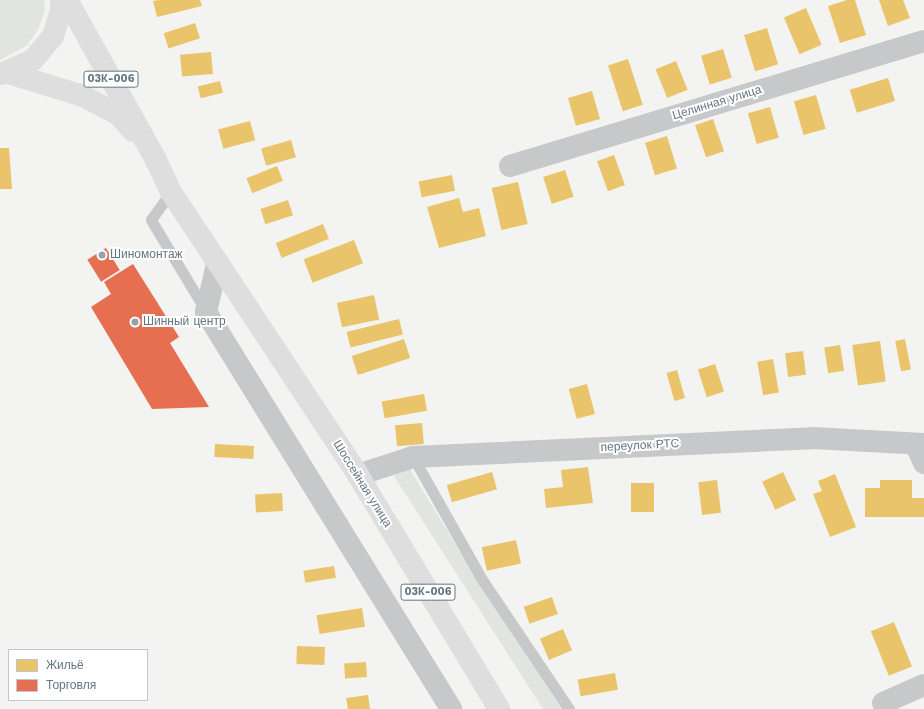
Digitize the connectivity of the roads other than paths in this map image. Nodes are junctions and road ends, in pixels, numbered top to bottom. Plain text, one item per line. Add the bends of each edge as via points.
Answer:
1 (61, 0) edge
2 (67, 0) edge
3 (924, 41) edge
4 (4, 74) edge
5 (155, 158) junction
6 (510, 166) dead end
7 (171, 192) junction
8 (217, 264) junction
9 (206, 312) junction
10 (921, 451) edge
11 (413, 457) junction
12 (358, 475) junction
13 (924, 685) edge
14 (884, 703) dead end
15 (451, 709) edge
16 (499, 709) edge
17 (569, 709) edge

1 - 4 main road, Шоссейная улица / 03К-006 via 53,36 33,60
2 - 5 main road, Шоссейная улица / 03К-006
3 - 6 street, Целинная улица
4 - 5 main road, Шоссейная улица / 03К-006 via 83,96 119,115
5 - 7 main road, Шоссейная улица / 03К-006
7 - 8 main road, Шоссейная улица / 03К-006
7 - 9 lane via 151,220
8 - 9 street
8 - 12 main road, Шоссейная улица / 03К-006
9 - 15 street
10 - 11 street, переулок РТС via 813,438
11 - 12 street, переулок РТС
11 - 17 lane via 483,581
12 - 16 main road, Шоссейная улица / 03К-006
13 - 14 street

